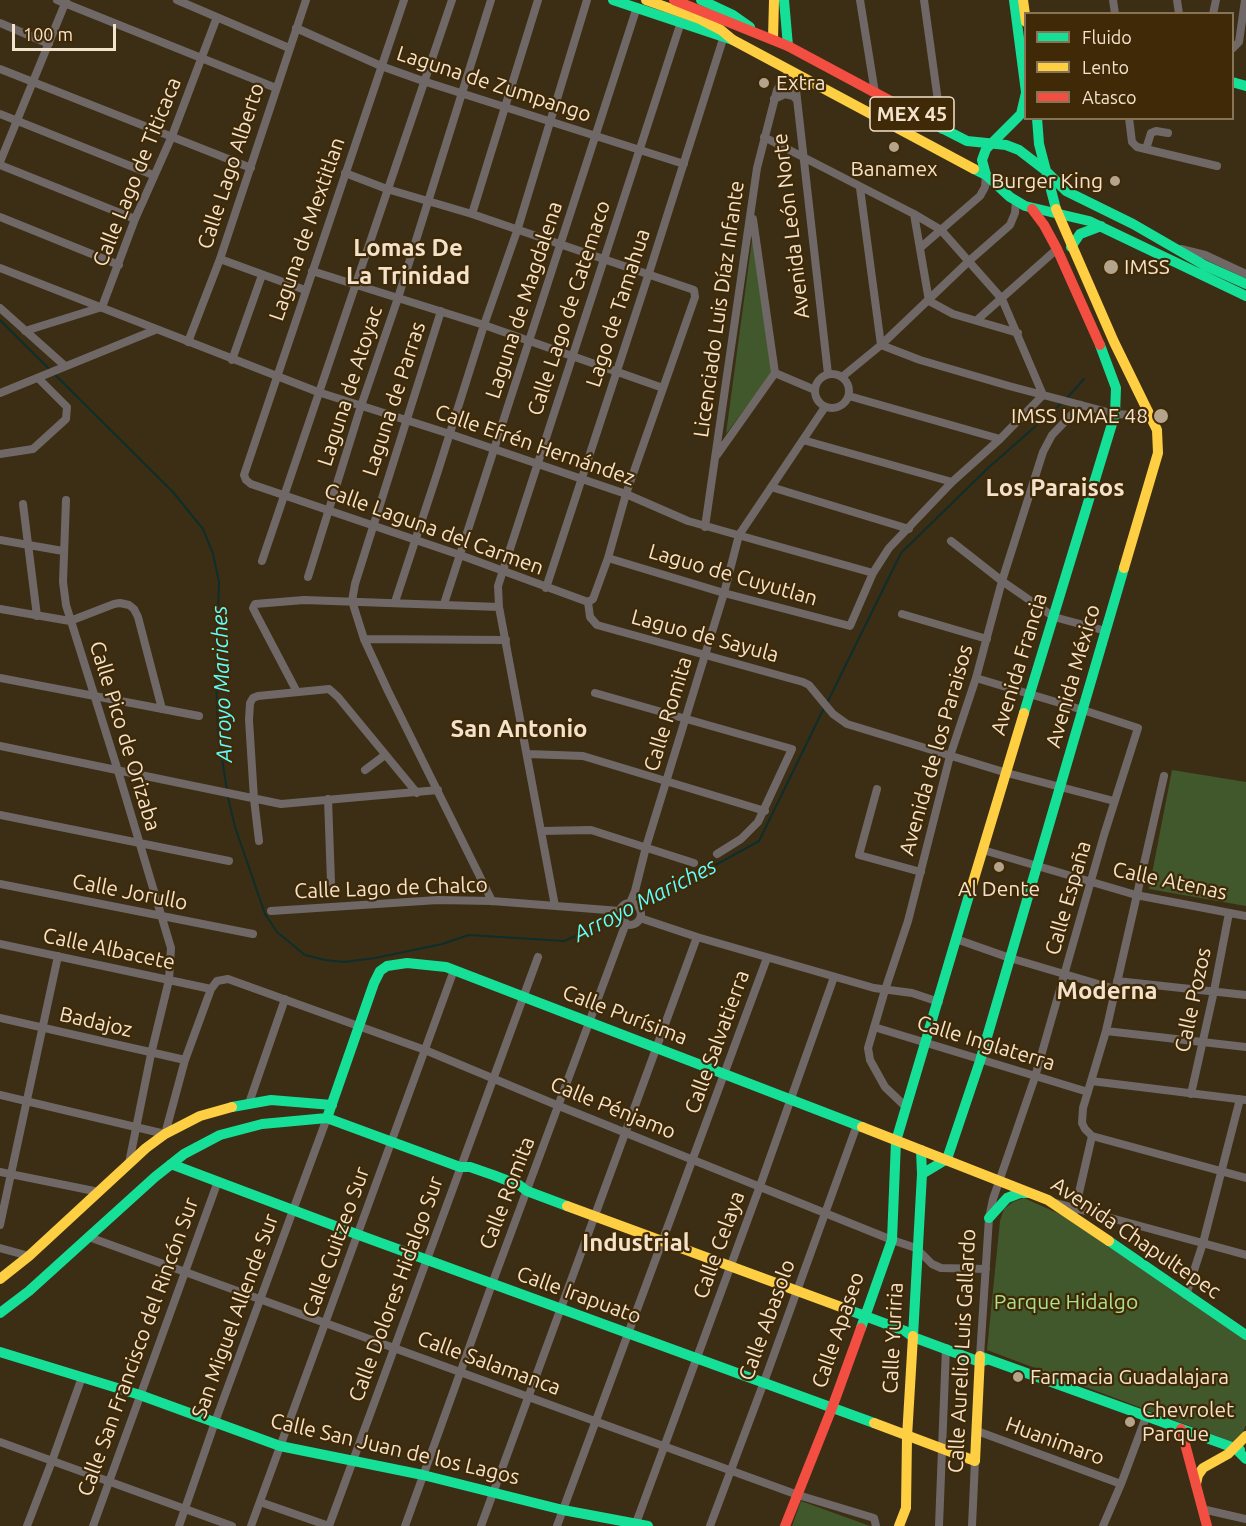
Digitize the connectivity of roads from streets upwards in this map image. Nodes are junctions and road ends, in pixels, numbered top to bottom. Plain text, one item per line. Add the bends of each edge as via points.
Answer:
1 (177, 0) edge
2 (306, 0) edge
3 (404, 0) edge
4 (452, 0) edge
5 (491, 0) edge
6 (538, 0) edge
7 (587, 0) edge
8 (613, 0) edge
9 (673, 0) edge
10 (701, 0) edge
11 (774, 0) edge
12 (784, 0) edge
13 (860, 0) edge
14 (924, 0) edge
15 (1014, 0) edge
16 (1245, 0) edge
17 (63, 1) edge
18 (642, 4) edge
19 (217, 17) junction
20 (681, 22) junction
21 (0, 23) edge
22 (296, 28) junction
23 (768, 38) junction
24 (728, 40) junction
25 (49, 44) junction
26 (788, 46) junction
27 (289, 48) junction
28 (1234, 48) edge
29 (202, 60) junction
30 (381, 66) junction
31 (0, 69) edge
32 (794, 72) junction
33 (837, 72) junction
34 (1024, 77) edge
35 (423, 81) junction
36 (33, 82) junction
37 (276, 88) junction
38 (462, 92) junction
39 (874, 93) junction
40 (774, 99) junction
41 (796, 99) junction
42 (1024, 101) edge
43 (505, 106) junction
44 (0, 114) edge
45 (17, 120) junction
46 (1037, 120) edge
47 (1129, 120) edge
48 (550, 121) junction
49 (942, 130) junction
50 (1168, 133) dead end
51 (172, 136) junction
52 (595, 137) junction
53 (764, 137) junction
54 (992, 143) junction
55 (1146, 149) junction
56 (639, 151) junction
57 (802, 156) junction
58 (0, 163) edge
59 (684, 165) junction
60 (1217, 166) dead end
61 (251, 168) junction
62 (1045, 170) junction
63 (345, 173) junction
64 (986, 174) junction
65 (153, 175) junction
66 (860, 188) junction
67 (387, 189) junction
68 (428, 201) junction
69 (1016, 201) junction
70 (1032, 209) junction
71 (752, 212) junction
72 (472, 214) junction
73 (914, 214) junction
74 (1057, 214) junction
75 (0, 217) edge
76 (135, 219) junction
77 (1101, 226) junction
78 (941, 230) junction
79 (517, 231) junction
80 (561, 246) junction
81 (1071, 247) junction
82 (920, 248) junction
83 (1174, 248) junction
84 (1057, 249) junction
85 (220, 259) junction
86 (604, 259) junction
87 (969, 261) junction
88 (119, 265) junction
89 (0, 268) edge
90 (312, 271) junction
91 (649, 273) junction
92 (1246, 274) edge
93 (262, 275) junction
94 (355, 284) junction
95 (1246, 284) edge
96 (305, 290) junction
97 (1246, 296) edge
98 (398, 298) junction
99 (1002, 299) junction
100 (929, 301) junction
101 (102, 307) junction
102 (0, 308) edge
103 (441, 311) junction
104 (977, 320) junction
105 (483, 325) junction
106 (155, 330) junction
107 (25, 331) junction
108 (1018, 333) junction
109 (188, 342) junction
110 (530, 342) junction
111 (881, 345) junction
112 (572, 355) junction
113 (232, 360) junction
114 (65, 366) junction
115 (617, 371) junction
116 (775, 373) junction
117 (828, 374) junction
118 (42, 376) junction
119 (276, 377) junction
120 (842, 377) junction
121 (663, 388) junction
122 (815, 390) junction
123 (318, 392) junction
124 (0, 393) edge
125 (1043, 395) junction
126 (849, 396) junction
127 (1081, 405) junction
128 (361, 406) junction
129 (825, 407) junction
130 (1149, 411) junction
131 (1115, 414) junction
132 (405, 420) junction
133 (450, 434) junction
134 (1000, 439) junction
135 (803, 440) junction
136 (495, 450) junction
137 (0, 454) edge
138 (716, 456) junction
139 (539, 465) junction
140 (245, 469) joint
141 (581, 479) junction
142 (952, 482) junction
143 (771, 487) junction
144 (626, 494) junction
145 (284, 495) junction
146 (66, 500) dead end
147 (23, 504) dead end
148 (329, 511) junction
149 (372, 526) junction
150 (705, 526) junction
151 (909, 529) junction
152 (739, 535) junction
153 (0, 540) edge
154 (415, 540) junction
155 (951, 541) dead end
156 (28, 546) junction
157 (63, 551) junction
158 (460, 555) junction
159 (608, 558) junction
160 (262, 561) dead end
161 (502, 571) junction
162 (873, 573) junction
163 (308, 577) dead end
164 (1002, 581) junction
165 (546, 588) junction
166 (724, 593) junction
167 (352, 601) junction
168 (395, 602) junction
169 (588, 602) junction
170 (444, 604) junction
171 (499, 606) junction
172 (0, 609) edge
173 (902, 614) dead end
174 (37, 616) junction
175 (1053, 617) junction
176 (70, 621) junction
177 (1106, 631) junction
178 (364, 639) junction
179 (987, 639) junction
180 (506, 640) junction
181 (705, 654) junction
182 (0, 678) edge
183 (976, 678) junction
184 (297, 692) junction
185 (595, 693) dead end
186 (1030, 695) junction
187 (94, 697) junction
188 (162, 709) junction
189 (1083, 710) junction
190 (199, 716) dead end
191 (686, 720) junction
192 (0, 746) edge
193 (528, 754) junction
194 (385, 755) junction
195 (950, 756) junction
196 (365, 770) dead end
197 (118, 771) junction
198 (1007, 773) junction
199 (1164, 776) dead end
200 (667, 782) junction
201 (1060, 787) junction
202 (877, 789) dead end
203 (438, 790) junction
204 (417, 793) junction
205 (254, 799) junction
206 (328, 799) junction
207 (1114, 801) junction
208 (765, 811) junction
209 (0, 815) edge
210 (542, 831) junction
211 (259, 841) dead end
212 (139, 843) junction
213 (646, 848) junction
214 (983, 850) junction
215 (717, 854) dead end
216 (229, 861) dead end
217 (694, 863) dead end
218 (1037, 866) junction
219 (921, 872) junction
220 (331, 882) dead end
221 (1090, 882) junction
222 (0, 884) edge
223 (1136, 895) junction
224 (492, 901) junction
225 (555, 906) junction
226 (637, 910) junction
227 (271, 911) dead end
228 (620, 912) junction
229 (1229, 913) junction
230 (1246, 916) edge
231 (162, 918) junction
232 (624, 922) junction
233 (253, 934) dead end
234 (697, 937) junction
235 (956, 939) junction
236 (0, 944) edge
237 (58, 956) junction
238 (538, 957) dead end
239 (767, 958) junction
240 (1010, 958) junction
241 (454, 970) junction
242 (1065, 974) junction
243 (834, 977) junction
244 (169, 980) junction
245 (1116, 985) junction
246 (211, 989) junction
247 (885, 990) junction
248 (1214, 991) junction
249 (1246, 995) edge
250 (524, 997) junction
251 (285, 999) junction
252 (939, 1002) junction
253 (0, 1018) edge
254 (589, 1022) junction
255 (359, 1025) junction
256 (874, 1027) junction
257 (43, 1028) junction
258 (1106, 1030) junction
259 (1202, 1043) junction
260 (926, 1044) junction
261 (1246, 1047) edge
262 (656, 1048) junction
263 (425, 1050) junction
264 (151, 1054) junction
265 (185, 1060) junction
266 (980, 1061) junction
267 (724, 1074) junction
268 (1035, 1077) junction
269 (493, 1079) junction
270 (1091, 1081) junction
271 (1088, 1092) junction
272 (1191, 1094) junction
273 (0, 1095) edge
274 (790, 1099) junction
275 (1243, 1099) edge
276 (27, 1100) junction
277 (249, 1102) junction
278 (332, 1105) junction
279 (559, 1106) junction
280 (906, 1107) junction
281 (327, 1118) junction
282 (857, 1125) junction
283 (136, 1126) junction
284 (625, 1131) junction
285 (165, 1134) junction
286 (1092, 1136) junction
287 (896, 1141) junction
288 (392, 1143) junction
289 (921, 1150) junction
290 (947, 1159) junction
291 (694, 1160) junction
292 (129, 1163) junction
293 (171, 1164) junction
294 (460, 1167) junction
295 (1222, 1171) junction
296 (0, 1172) edge
297 (11, 1174) junction
298 (922, 1174) junction
299 (1246, 1178) edge
300 (1000, 1180) junction
301 (218, 1181) junction
302 (760, 1186) junction
303 (527, 1191) junction
304 (99, 1192) junction
305 (1032, 1193) junction
306 (293, 1209) junction
307 (1074, 1212) junction
308 (824, 1213) junction
309 (596, 1217) junction
310 (989, 1218) junction
311 (0, 1226) edge
312 (359, 1235) junction
313 (89, 1237) junction
314 (892, 1240) junction
315 (662, 1242) junction
316 (1203, 1243) junction
317 (0, 1248) edge
318 (916, 1248) junction
319 (1246, 1255) edge
320 (28, 1256) junction
321 (427, 1259) junction
322 (730, 1266) junction
323 (986, 1269) junction
324 (185, 1273) junction
325 (0, 1279) edge
326 (492, 1284) junction
327 (797, 1290) junction
328 (1186, 1295) junction
329 (260, 1300) junction
330 (562, 1309) junction
331 (0, 1313) edge
332 (863, 1316) junction
333 (325, 1323) junction
334 (628, 1333) junction
335 (911, 1333) junction
336 (1246, 1335) edge
337 (393, 1347) junction
338 (946, 1348) junction
339 (0, 1352) edge
340 (697, 1359) junction
341 (982, 1359) junction
342 (461, 1372) junction
343 (82, 1377) junction
344 (764, 1382) junction
345 (140, 1395) junction
346 (528, 1397) junction
347 (832, 1408) junction
348 (1146, 1418) junction
349 (215, 1422) junction
350 (595, 1422) junction
351 (1181, 1430) junction
352 (977, 1431) junction
353 (1246, 1436) edge
354 (907, 1437) junction
355 (0, 1442) edge
356 (280, 1446) junction
357 (663, 1446) junction
358 (1234, 1448) junction
359 (944, 1451) junction
360 (1246, 1452) edge
361 (1246, 1459) edge
362 (52, 1461) junction
363 (975, 1461) junction
364 (352, 1462) junction
365 (730, 1470) junction
366 (423, 1475) junction
367 (109, 1481) junction
368 (1121, 1484) junction
369 (1196, 1484) junction
370 (494, 1492) junction
371 (798, 1495) junction
372 (260, 1502) junction
373 (185, 1508) junction
374 (1202, 1509) junction
375 (563, 1510) junction
376 (1246, 1520) edge
377 (876, 1524) edge
378 (635, 1525) edge
379 (27, 1526) edge
380 (93, 1526) edge
381 (179, 1526) edge
382 (232, 1526) edge
383 (251, 1526) edge
384 (329, 1526) edge
385 (405, 1526) edge
386 (481, 1526) edge
387 (557, 1526) edge
388 (648, 1526) edge
389 (710, 1526) edge
390 (785, 1526) edge
391 (899, 1526) edge
392 (939, 1526) edge
393 (972, 1526) edge
394 (1103, 1526) edge
395 (1208, 1526) edge

1 - 19 street
2 - 22 street, Calle Lago Alberto
3 - 30 street, Laguna de Mextitlan
4 - 35 street
5 - 38 street, Laguna de Atoyac
6 - 43 street
7 - 48 street
8 - 18 street
9 - 23 street, MEX 45
10 - 23 street
11 - 23 street
12 - 26 street
13 - 39 street
14 - 49 street
15 - 34 street
16 - 28 street via 1239,42
17 - 25 street
17 - 29 street
18 - 20 street
18 - 24 street, MEX 45 via 700,19 721,30
18 - 52 street, Laguna de Magdalena
19 - 27 street
19 - 29 street, Calle Lago de Titicaca
20 - 24 street
20 - 56 street, Calle Lago de Catemaco
21 - 25 street
22 - 27 street, Calle Lago Alberto
22 - 30 street, Laguna de Zumpango
23 - 26 street, MEX 45
23 - 32 street
24 - 32 street, MEX 45
24 - 59 street, Lago de Tamahua
25 - 36 street
26 - 33 street, MEX 45
27 - 37 street, Calle Lago Alberto
29 - 37 street
29 - 51 street, Calle Lago de Titicaca
30 - 35 street, Laguna de Zumpango
30 - 63 street, Laguna de Mextitlan
31 - 36 street
32 - 33 street via 800,67 814,66
32 - 40 street, Licenciado Luis Díaz Infante via 779,84
32 - 41 street, Avenida León Norte
32 - 64 street, MEX 45
33 - 39 street, MEX 45
35 - 38 street, Laguna de Zumpango
35 - 67 street
36 - 45 street
36 - 51 street
37 - 61 street, Calle Lago Alberto
38 - 43 street, Laguna de Zumpango
38 - 68 street, Laguna de Atoyac
39 - 49 street, MEX 45
40 - 41 street via 785,94
40 - 53 street, Licenciado Luis Díaz Infante
41 - 57 street, Avenida León Norte
42 - 54 street via 1021,114
43 - 48 street, Laguna de Zumpango
43 - 72 street
44 - 45 street
45 - 58 street
45 - 65 street
46 - 62 street, Avenida México
47 - 55 street via 1134,145
48 - 52 street, Laguna de Zumpango
48 - 79 street
49 - 54 street, MEX 45 via 967,141
50 - 55 street via 1151,133
51 - 61 street
51 - 65 street, Calle Lago de Titicaca
52 - 56 street, Laguna de Zumpango
52 - 80 street, Laguna de Magdalena
53 - 57 street
53 - 71 street, Licenciado Luis Díaz Infante
54 - 62 street, MEX 45 via 1019,150
54 - 64 street via 983,154
55 - 60 street
56 - 59 street, Laguna de Zumpango
56 - 86 street, Calle Lago de Catemaco
57 - 66 street
57 - 117 street, Avenida León Norte
58 - 76 street
59 - 91 street, Lago de Tamahua
61 - 85 street, Calle Lago Alberto
62 - 74 street, Avenida México
62 - 83 street, MEX 45 via 1066,191
63 - 67 street
63 - 90 street, Laguna de Mextitlan
64 - 69 street, MEX 45
64 - 78 street via 980,196
65 - 76 street, Calle Lago de Titicaca
66 - 73 street
66 - 111 street
67 - 68 street
67 - 94 street
68 - 72 street
68 - 98 street, Laguna de Atoyac
69 - 70 street, MEX 45
69 - 87 street via 1010,225
70 - 74 street, MEX 45
70 - 84 street, Avenida Francia
71 - 116 street
71 - 138 street, Licenciado Luis Díaz Infante
72 - 79 street
73 - 78 street
73 - 82 street
74 - 77 street, MEX 45
74 - 81 street, Avenida México
75 - 88 street
76 - 88 street, Calle Lago de Titicaca
77 - 81 street via 1080,234
77 - 97 street, MEX 45
78 - 82 street
78 - 87 street
79 - 80 street
79 - 105 street
80 - 86 street
80 - 110 street, Laguna de Magdalena
81 - 130 street, Avenida México
82 - 100 street
83 - 92 street via 1198,252
83 - 95 street, MEX 45
84 - 99 street
84 - 131 street, Avenida Francia via 1111,371 1116,388
85 - 93 street
85 - 109 street, Calle Lago Alberto
86 - 91 street
86 - 112 street, Calle Lago de Catemaco
87 - 99 street
87 - 100 street
88 - 101 street, Calle Lago de Titicaca
89 - 101 street, Calle Efrén Hernández
90 - 94 street
90 - 96 street, Laguna de Mextitlan
91 - 115 street, Lago de Tamahua
91 - 121 street via 695,292
93 - 96 street
93 - 113 street
94 - 98 street
94 - 123 street
96 - 119 street, Laguna de Mextitlan
98 - 103 street
98 - 128 street, Laguna de Atoyac
99 - 104 street
99 - 108 street
100 - 104 street via 953,314
100 - 111 street
101 - 106 street, Calle Efrén Hernández
101 - 107 street
102 - 107 street
103 - 105 street
103 - 132 street, Laguna de Parras
104 - 108 street
105 - 110 street
105 - 133 street
106 - 109 street, Calle Efrén Hernández
106 - 114 street
107 - 114 street
108 - 125 street
109 - 113 street, Calle Efrén Hernández
110 - 112 street
110 - 136 street, Laguna de Magdalena
111 - 120 street
111 - 125 street
112 - 115 street
112 - 139 street, Calle Lago de Catemaco
113 - 119 street, Calle Efrén Hernández
114 - 118 street
115 - 121 street
115 - 141 street, Lago de Tamahua
116 - 122 street
116 - 138 street
117 - 120 street
117 - 122 street via 819,380
118 - 124 street
118 - 137 street via 67,407 66,419 33,449
119 - 123 street, Calle Efrén Hernández
119 - 140 street, Laguna de Mextitlan
120 - 126 street via 849,386
121 - 144 street
122 - 129 street via 817,400
123 - 128 street, Calle Efrén Hernández
123 - 145 street
125 - 127 street
125 - 134 street
126 - 129 street via 837,408
126 - 134 street
127 - 131 street
127 - 164 street, Avenida de los Paraisos via 1047,442
128 - 132 street, Calle Efrén Hernández
128 - 148 street, Laguna de Atoyac
129 - 135 street, Calle Romita
130 - 131 street
130 - 177 street, Avenida México via 1158,430 1158,453
131 - 175 street, Avenida Francia
132 - 133 street, Calle Efrén Hernández
132 - 149 street, Laguna de Parras
133 - 136 street, Calle Efrén Hernández
133 - 154 street
134 - 142 street
135 - 142 street
135 - 143 street, Calle Romita
136 - 139 street, Calle Efrén Hernández
136 - 158 street, Laguna de Magdalena
138 - 150 street, Licenciado Luis Díaz Infante
139 - 141 street, Calle Efrén Hernández
139 - 161 street, Calle Lago de Catemaco
140 - 145 street, Calle Laguna del Carmen via 245,478 251,484
141 - 144 street, Calle Efrén Hernández
141 - 165 street, Lago de Tamahua
142 - 151 street
143 - 151 street
143 - 152 street, Calle Romita
144 - 150 street, Calle Efrén Hernández
144 - 159 street
145 - 148 street, Calle Laguna del Carmen
145 - 160 street
146 - 157 street, Calle Pico de Orizaba
147 - 156 street
148 - 149 street, Calle Laguna del Carmen
148 - 163 street, Laguna de Atoyac
149 - 154 street, Calle Laguna del Carmen
149 - 167 street, Laguna de Parras
150 - 152 street, Calle Efrén Hernández
151 - 162 street via 883,555
152 - 162 street, Calle Efrén Hernández
152 - 166 street, Calle Romita
153 - 156 street
154 - 158 street, Calle Laguna del Carmen
154 - 168 street
155 - 164 street
156 - 157 street
156 - 174 street
157 - 176 street, Calle Pico de Orizaba via 64,593
158 - 161 street, Calle Laguna del Carmen
158 - 170 street, Laguna de Magdalena
159 - 166 street, Laguo de Cuyutlan
159 - 169 street via 593,599
161 - 165 street, Calle Laguna del Carmen
161 - 171 street, Calle Lago de Catemaco via 497,593
162 - 166 street, Laguo de Cuyutlan via 850,626
164 - 175 street
164 - 179 street, Avenida de los Paraisos
165 - 169 street, Calle Laguna del Carmen
166 - 181 street, Calle Romita
167 - 168 street
167 - 178 street
167 - 184 street via 255,604 256,614
168 - 170 street
169 - 181 street, Laguo de Sayula via 590,617 597,625
170 - 171 street
171 - 180 street, Calle Lago de Catemaco
172 - 174 street
173 - 179 street
174 - 176 street
175 - 177 street
175 - 186 street, Avenida Francia
176 - 187 street, Calle Pico de Orizaba
176 - 188 street via 114,604 125,603 134,609
177 - 189 street, Avenida México
178 - 180 street
178 - 203 street
179 - 183 street, Avenida de los Paraisos
180 - 193 street, Calle Lago de Catemaco
181 - 191 street, Calle Romita
181 - 195 street, Laguo de Sayula via 803,682 848,724
182 - 187 street
183 - 186 street
183 - 195 street, Avenida de los Paraisos
184 - 194 street via 329,689
184 - 205 street via 258,696 250,703
185 - 191 street
186 - 189 street
186 - 198 street, Avenida Francia
187 - 188 street
187 - 197 street, Calle Pico de Orizaba
188 - 190 street
189 - 201 street, Avenida México
189 - 207 street, Calle España via 1138,728
191 - 200 street, Calle Romita
191 - 208 street via 792,748
192 - 197 street
193 - 200 street via 583,756
193 - 210 street, Calle Lago de Catemaco
194 - 196 street
194 - 204 street
195 - 198 street
195 - 219 street, Avenida de los Paraisos
197 - 205 street
197 - 212 street, Calle Pico de Orizaba
198 - 201 street
198 - 214 street, Avenida Francia
199 - 223 street
200 - 208 street
200 - 213 street, Calle Romita
201 - 207 street
201 - 218 street, Avenida México
202 - 219 street via 859,855
203 - 204 street
203 - 224 street
204 - 206 street
205 - 206 street via 281,804
205 - 211 street
206 - 220 street
207 - 221 street, Calle España
208 - 215 street via 750,832
209 - 212 street
210 - 213 street via 591,830
210 - 225 street, Calle Lago de Catemaco
212 - 216 street
212 - 231 street, Calle Pico de Orizaba
213 - 217 street
213 - 226 street, Calle Romita via 635,891
214 - 218 street, Calle Atenas
214 - 235 street, Avenida Francia
218 - 221 street, Calle Atenas
218 - 240 street, Avenida México
219 - 247 street, Avenida de los Paraisos
221 - 223 street, Calle Atenas
221 - 242 street, Calle España
222 - 231 street, Calle Jorullo
223 - 229 street, Calle Atenas
223 - 245 street
224 - 225 street, Calle Lago de Chalco
224 - 227 street, Calle Lago de Chalco via 404,901
225 - 228 street, Calle Lago de Chalco
226 - 228 street via 622,907
226 - 232 street via 635,923
226 - 234 street
228 - 232 street
229 - 230 street, Calle Atenas
229 - 248 street, Calle Pozos
231 - 233 street, Calle Jorullo
231 - 244 street, Calle Pico de Orizaba via 171,948
232 - 254 street, Calle Romita
234 - 239 street
234 - 262 street
235 - 240 street
235 - 252 street, Avenida Francia
236 - 237 street, Calle Albacete
237 - 244 street, Calle Albacete
237 - 257 street
238 - 250 street, Calle Dolores Hidalgo Sur
239 - 243 street
239 - 267 street, Calle Salvatierra
240 - 242 street
240 - 266 street, Avenida México
241 - 250 street, Calle Purísima
241 - 255 street, Calle Purísima via 412,963 384,968 374,982
241 - 263 street, Calle Cuitzeo Sur
242 - 245 street
242 - 268 street, Calle España
243 - 247 street
243 - 274 street, Calle Celaya
244 - 246 street, Calle Albacete
244 - 264 street, Calle Pico de Orizaba
245 - 248 street
245 - 258 street
246 - 251 street, Calle Pénjamo via 224,979
246 - 265 street
247 - 252 street
247 - 256 street, Avenida de los Paraisos
248 - 249 street
248 - 259 street, Calle Pozos
250 - 254 street, Calle Purísima
250 - 269 street, Calle Dolores Hidalgo Sur
251 - 255 street, Calle Pénjamo
251 - 277 street
252 - 260 street, Avenida Francia
253 - 257 street, Badajoz
254 - 262 street, Calle Purísima
254 - 279 street, Calle Romita
255 - 263 street, Calle Pénjamo
255 - 278 street, Calle Purísima
256 - 260 street, Calle Inglaterra
256 - 280 street, Avenida de los Paraisos via 868,1048 870,1060 885,1087
257 - 264 street, Badajoz
257 - 276 street
258 - 259 street
258 - 270 street
259 - 261 street
259 - 272 street, Calle Pozos
260 - 266 street, Calle Inglaterra
260 - 280 street, Avenida Francia
262 - 267 street, Calle Purísima
262 - 284 street
263 - 269 street, Calle Pénjamo
263 - 288 street, Calle Cuitzeo Sur
264 - 265 street, Badajoz
264 - 283 street, Calle Pico de Orizaba
265 - 285 street
266 - 268 street, Calle Inglaterra
266 - 290 street, Avenida México
267 - 274 street, Calle Purísima
267 - 291 street, Calle Salvatierra
268 - 271 street, Calle Inglaterra
268 - 300 street, Calle España
269 - 279 street, Calle Pénjamo
269 - 294 street, Calle Dolores Hidalgo Sur
270 - 271 street
270 - 272 street
271 - 286 street via 1082,1123
272 - 275 street
273 - 276 street
274 - 282 street, Calle Purísima
274 - 302 street, Calle Celaya
275 - 295 street
276 - 283 street
276 - 297 street
277 - 278 street
277 - 285 street via 200,1116
278 - 281 street, Calle Purísima
279 - 284 street, Calle Pénjamo
279 - 303 street, Calle Romita
280 - 287 street, Avenida Francia
281 - 288 street
281 - 293 street via 239,1129 198,1146
281 - 306 street, San Miguel Allende Sur
282 - 287 street, Calle Purísima
282 - 308 street, Calle Abasolo
283 - 285 street
283 - 292 street, Calle Pico de Orizaba
284 - 291 street, Calle Pénjamo
284 - 309 street
285 - 292 street
286 - 295 street
286 - 307 street
287 - 289 street, Calle Purísima
287 - 314 street, Calle Apaseo
288 - 294 street
288 - 312 street, Calle Cuitzeo Sur
289 - 290 street, Calle Purísima
289 - 298 street, Calle Yuriria
290 - 298 street
290 - 300 street, Calle Purísima
291 - 302 street, Calle Pénjamo
291 - 315 street, Calle Salvatierra
292 - 304 street
293 - 301 street, Calle Irapuato
293 - 313 street
294 - 303 street via 476,1176
294 - 321 street, Calle Dolores Hidalgo Sur
295 - 299 street
295 - 316 street
296 - 297 street
297 - 304 street
297 - 311 street
298 - 318 street, Calle Yuriria
300 - 305 street, Avenida Chapultepec
300 - 310 street, Calle Aurelio Luis Gallardo
301 - 306 street, Calle Irapuato
301 - 324 street, Calle San Francisco del Rincón Sur
302 - 308 street, Calle Pénjamo
302 - 322 street, Calle Celaya
303 - 309 street
303 - 326 street, Calle Romita
304 - 320 street
305 - 307 street, Avenida Chapultepec
305 - 310 street via 1007,1198
306 - 312 street, Calle Irapuato
306 - 329 street, San Miguel Allende Sur
307 - 316 street
307 - 328 street, Avenida Chapultepec via 1106,1242
308 - 314 street, Calle Pénjamo
308 - 327 street, Calle Abasolo
309 - 315 street
309 - 330 street
310 - 323 street, Calle Aurelio Luis Gallardo
312 - 321 street, Calle Irapuato
312 - 333 street, Calle Cuitzeo Sur
313 - 324 street, Calle Salamanca
313 - 331 street
314 - 318 street, Calle Pénjamo
314 - 332 street, Calle Apaseo
315 - 322 street
315 - 334 street, Calle Salvatierra
316 - 319 street
316 - 328 street
317 - 320 street
318 - 323 street, Calle Pénjamo via 926,1260 941,1268
318 - 335 street, Calle Yuriria
320 - 325 street
321 - 326 street, Calle Irapuato
321 - 337 street, Calle Dolores Hidalgo Sur
322 - 327 street
322 - 340 street, Calle Celaya
323 - 341 street, Calle Aurelio Luis Gallardo
324 - 329 street, Calle Salamanca
324 - 345 street, Calle San Francisco del Rincón Sur
326 - 330 street, Calle Irapuato
326 - 342 street, Calle Romita
327 - 332 street
327 - 344 street, Calle Abasolo
328 - 336 street, Avenida Chapultepec
329 - 333 street, Calle Salamanca
329 - 349 street, San Miguel Allende Sur
330 - 334 street, Calle Irapuato
330 - 346 street
332 - 335 street
332 - 347 street, Calle Apaseo
333 - 337 street, Calle Salamanca
333 - 356 street, Calle Cuitzeo Sur
334 - 340 street, Calle Irapuato
334 - 350 street, Calle Salvatierra
335 - 338 street
335 - 341 street
335 - 354 street, Calle Yuriria
337 - 342 street, Calle Salamanca
337 - 364 street, Calle Dolores Hidalgo Sur
338 - 341 street
338 - 359 street
339 - 343 street, Calle San Juan de los Lagos
340 - 344 street, Calle Irapuato
340 - 357 street, Calle Celaya
341 - 348 street
341 - 352 street, Calle Aurelio Luis Gallardo
342 - 346 street, Calle Salamanca
342 - 366 street, Calle Romita
343 - 345 street, Calle San Juan de los Lagos
343 - 362 street
344 - 347 street, Calle Irapuato
344 - 365 street, Calle Abasolo
345 - 349 street, Calle San Juan de los Lagos
345 - 367 street, Calle San Francisco del Rincón Sur
346 - 350 street, Calle Salamanca
346 - 370 street
347 - 354 street, Calle Irapuato
347 - 371 street, Calle Apaseo
348 - 351 street
348 - 368 street
349 - 356 street, Calle San Juan de los Lagos
349 - 373 street, San Miguel Allende Sur
350 - 357 street, Calle Salamanca
350 - 375 street, Calle Salvatierra
351 - 358 street
351 - 369 street
352 - 363 street, Calle Aurelio Luis Gallardo
352 - 368 street, Huanimaro
353 - 358 street
354 - 359 street, Calle Irapuato
354 - 391 street, Calle Yuriria via 906,1508
355 - 362 street
356 - 364 street, Calle San Juan de los Lagos
356 - 372 street, Calle Cuitzeo Sur
357 - 365 street, Calle Salamanca
357 - 378 street, Calle Celaya
358 - 360 street
358 - 361 street
358 - 369 street via 1203,1468
359 - 363 street, Calle Irapuato
359 - 392 street
362 - 367 street
362 - 379 street
363 - 393 street, Calle Aurelio Luis Gallardo
364 - 366 street, Calle San Juan de los Lagos
364 - 384 street, Calle Dolores Hidalgo Sur
365 - 371 street, Calle Salamanca
365 - 389 street, Calle Abasolo
366 - 370 street, Calle San Juan de los Lagos
366 - 385 street, Calle Romita
367 - 373 street
367 - 380 street, Calle San Francisco del Rincón Sur
368 - 394 street
369 - 374 street
370 - 375 street, Calle San Juan de los Lagos
370 - 386 street
371 - 377 street, Calle Salamanca via 874,1518
371 - 390 street, Calle Apaseo
372 - 383 street, Calle Cuitzeo Sur
372 - 384 street
373 - 381 street, San Miguel Allende Sur
373 - 382 street
374 - 376 street
374 - 395 street
375 - 378 street, Calle San Juan de los Lagos
375 - 387 street, Calle Salvatierra
378 - 388 street, Calle San Juan de los Lagos

